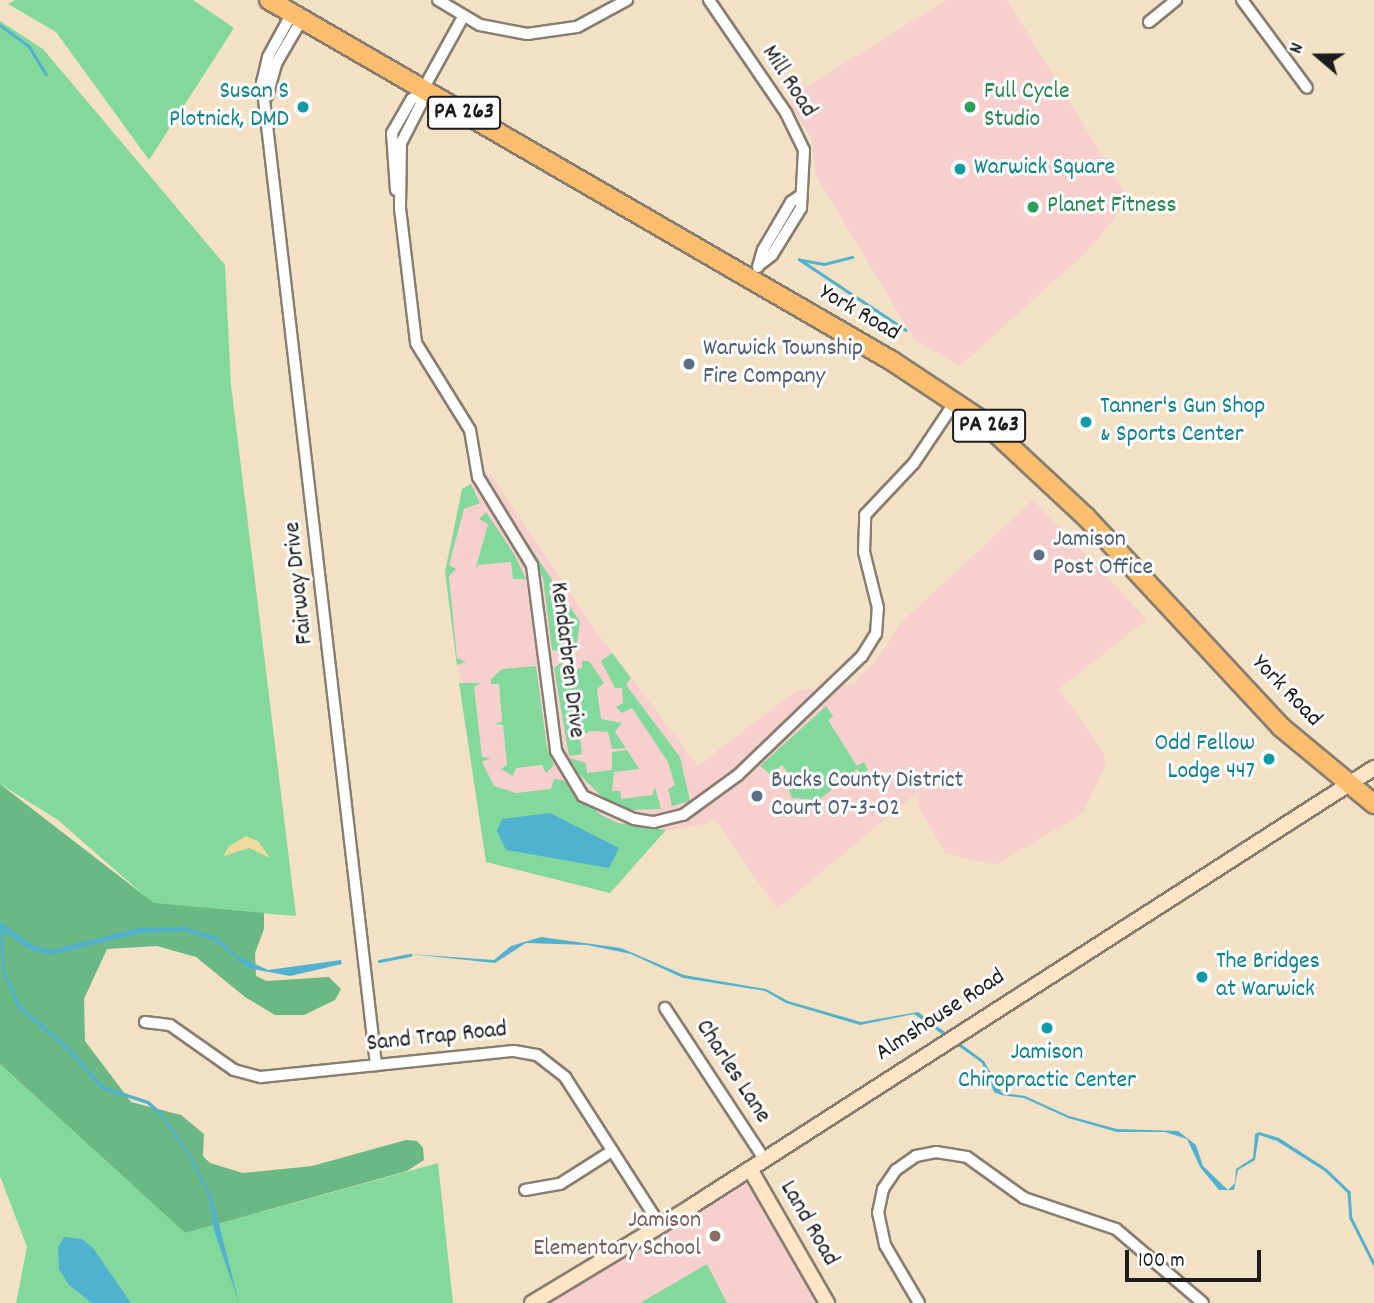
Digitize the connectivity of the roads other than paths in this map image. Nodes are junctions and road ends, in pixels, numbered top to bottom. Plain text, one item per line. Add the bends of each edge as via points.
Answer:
1 (269, 0) edge
2 (438, 0) edge
3 (627, 0) edge
4 (709, 0) edge
5 (1176, 0) edge
6 (1242, 0) edge
7 (297, 16) junction
8 (463, 17) junction
9 (1149, 22) dead end
10 (1307, 88) dead end
11 (422, 91) junction
12 (755, 272) junction
13 (955, 402) junction
14 (1374, 768) edge
15 (1347, 786) junction
16 (1374, 804) edge
17 (665, 1008) dead end
18 (145, 1022) dead end
19 (376, 1065) junction
20 (612, 1151) junction
21 (764, 1159) junction
22 (750, 1169) junction
23 (525, 1190) dead end
24 (660, 1225) junction
25 (532, 1303) edge
26 (827, 1303) edge
27 (919, 1303) edge
28 (1203, 1303) edge

1 - 7 highway, York Road / PA 263
2 - 8 street
3 - 8 street via 589,22 551,33 497,30
4 - 12 street, Mill Road via 801,142 806,163 801,195 762,250
5 - 9 street
6 - 10 street
7 - 11 highway, York Road / PA 263
7 - 19 street, Fairway Drive via 266,61 262,82
8 - 11 street, Kendarbren Drive
11 - 12 highway, York Road / PA 263
11 - 13 street, Kendarbren Drive via 421,104 401,143 400,208 416,343 470,430 478,477 536,578 556,751 583,796 616,815 654,822 703,804 862,656 876,634 878,608 864,552 865,515 914,463
12 - 13 highway, York Road / PA 263
13 - 15 highway, York Road / PA 263 via 1046,477 1281,727
14 - 15 main road, Almshouse Road
15 - 16 highway, York Road / PA 263
15 - 21 main road, Almshouse Road
17 - 21 street, Charles Lane
18 - 19 street, Sand Trap Road via 175,1028 248,1076
19 - 20 street, Sand Trap Road via 531,1053 557,1068
20 - 23 street via 560,1184
20 - 24 street, Sand Trap Road
21 - 22 main road, Almshouse Road
22 - 24 main road, Almshouse Road
22 - 26 main road, Land Road
24 - 25 main road, Almshouse Road
27 - 28 street via 885,1245 878,1213 883,1189 896,1171 916,1156 936,1152 967,1157 1024,1198 1116,1229

